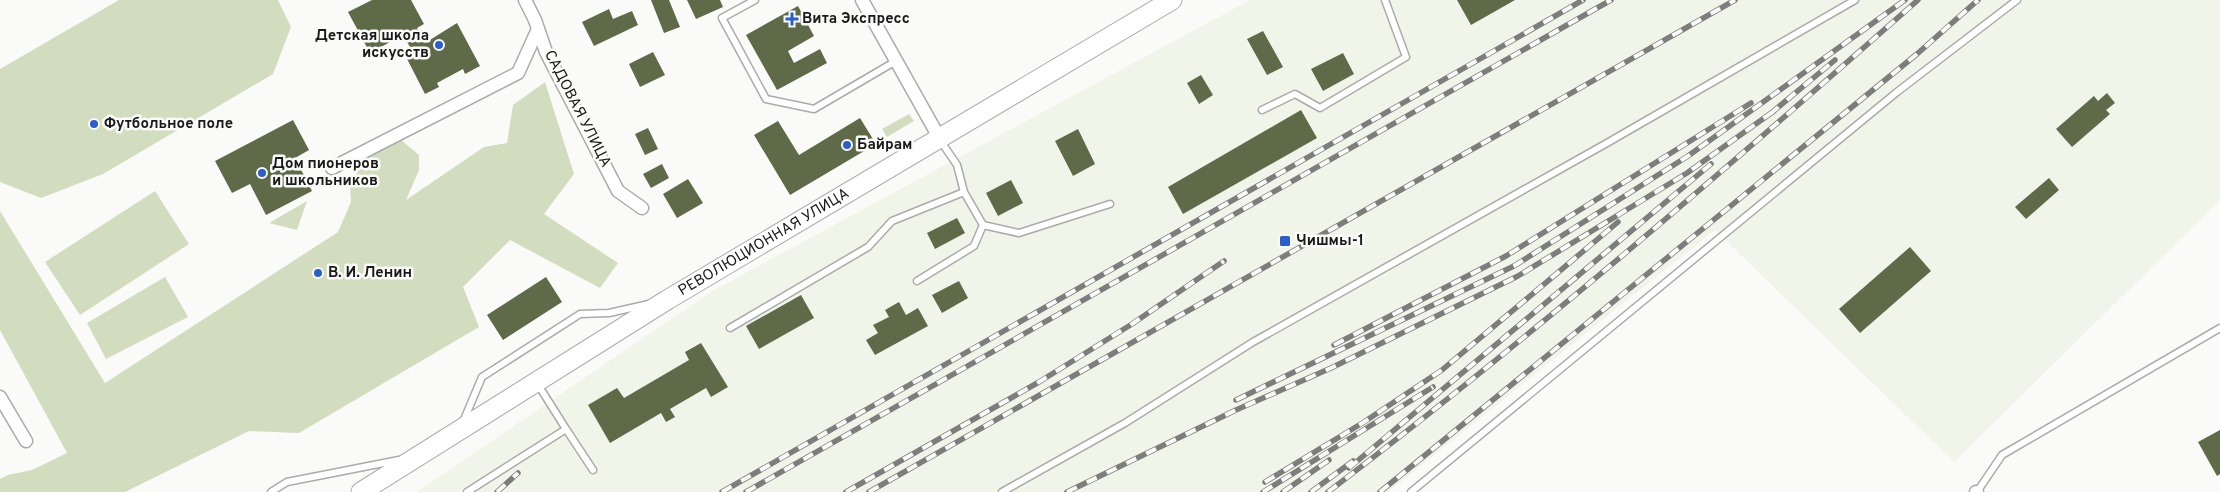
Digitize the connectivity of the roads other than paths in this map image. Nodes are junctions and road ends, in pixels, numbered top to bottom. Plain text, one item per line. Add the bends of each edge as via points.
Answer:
1 (526, 0) edge
2 (756, 0) edge
3 (862, 0) edge
4 (1172, 0) edge
5 (1385, 0) edge
6 (1856, 0) edge
7 (2017, 0) edge
8 (538, 29) junction
9 (896, 61) junction
10 (1262, 110) dead end
11 (940, 139) junction
12 (332, 168) dead end
13 (964, 192) junction
14 (1110, 204) dead end
15 (642, 208) dead end
16 (983, 225) junction
17 (916, 282) dead end
18 (667, 300) junction
19 (730, 328) dead end
20 (2220, 328) edge
21 (536, 382) junction
22 (0, 397) edge
23 (566, 429) junction
24 (459, 431) junction
25 (26, 441) dead end
26 (418, 457) junction
27 (593, 470) dead end
28 (271, 492) edge
29 (361, 492) edge
30 (467, 492) edge
31 (1002, 492) edge
32 (1411, 492) edge
33 (1977, 492) edge

1 - 8 street, САДОВАЯ УЛИЦА
2 - 9 lane via 722,18 766,99 814,109
3 - 9 street
4 - 11 main road, РЕВОЛЮЦИОННАЯ УЛИЦА
5 - 10 lane via 1406,57 1320,108 1295,94
6 - 31 lane via 1253,342 1125,423
7 - 32 lane via 1897,92
8 - 12 street via 518,73
8 - 15 street, САДОВАЯ УЛИЦА via 546,52 618,191
9 - 11 street
11 - 13 lane via 956,165
11 - 18 main road, РЕВОЛЮЦИОННАЯ УЛИЦА
13 - 16 lane
13 - 19 lane via 892,221 868,247
14 - 16 lane via 1019,233
16 - 17 lane via 974,246
18 - 21 main road, РЕВОЛЮЦИОННАЯ УЛИЦА
18 - 24 lane via 609,313 580,314 482,377
20 - 33 lane via 2002,455
21 - 23 lane
21 - 24 main road, РЕВОЛЮЦИОННАЯ УЛИЦА
22 - 25 street
23 - 27 lane
23 - 30 lane
24 - 26 main road, РЕВОЛЮЦИОННАЯ УЛИЦА
26 - 28 lane via 287,482
26 - 29 main road, РЕВОЛЮЦИОННАЯ УЛИЦА

